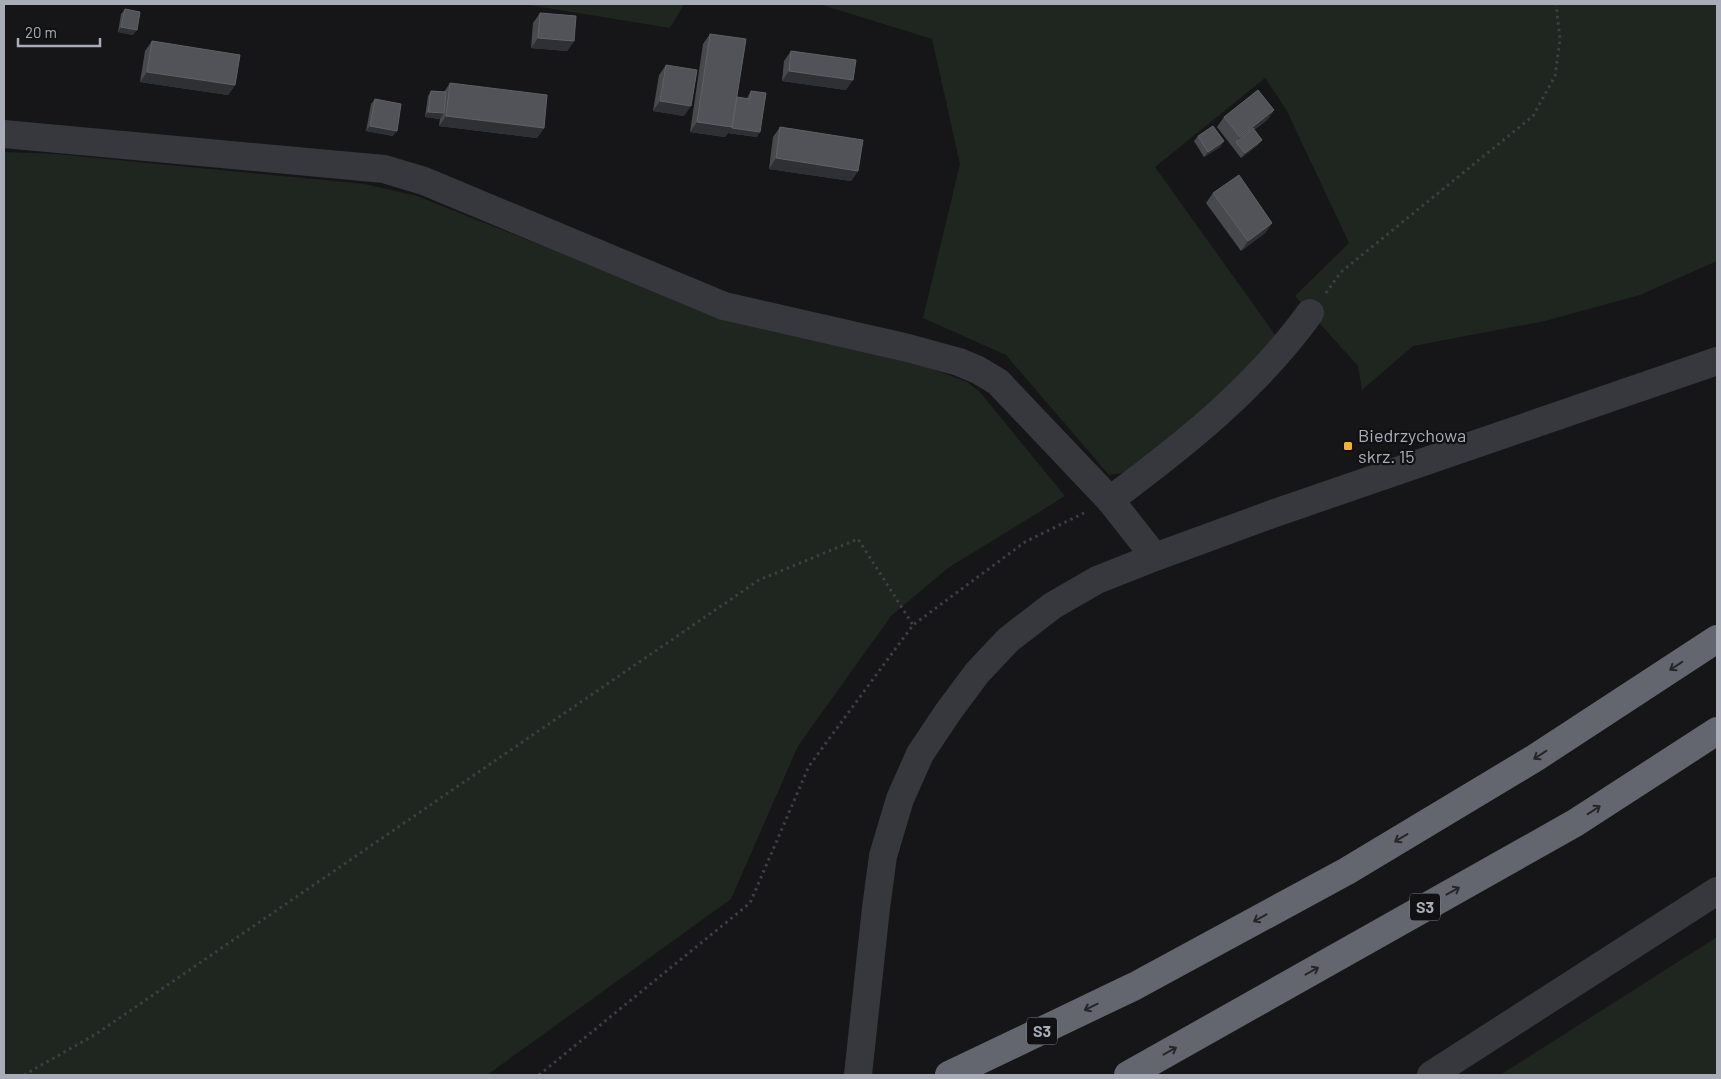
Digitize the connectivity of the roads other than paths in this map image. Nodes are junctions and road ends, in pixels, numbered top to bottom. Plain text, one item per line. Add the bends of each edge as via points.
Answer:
1 (4, 134) edge
2 (1310, 313) road end
3 (1717, 361) edge
4 (1110, 500) junction
5 (1154, 557) junction
6 (1717, 639) edge
7 (1717, 730) edge
8 (1717, 891) edge
9 (858, 1075) edge
10 (949, 1075) edge
11 (1128, 1075) edge
12 (1431, 1075) edge

1 - 4 street via 360,166 384,169 424,181 724,306 908,348 978,370 998,382
2 - 4 street via 1264,371 1215,418
3 - 5 street
4 - 5 street
5 - 9 street via 1097,580 1052,606 1008,640 977,673 920,754 900,799 884,856
6 -> 10 highway, S3 via 1535,758 1347,871 1136,986
11 -> 7 highway, S3 via 1574,823
8 - 12 street

